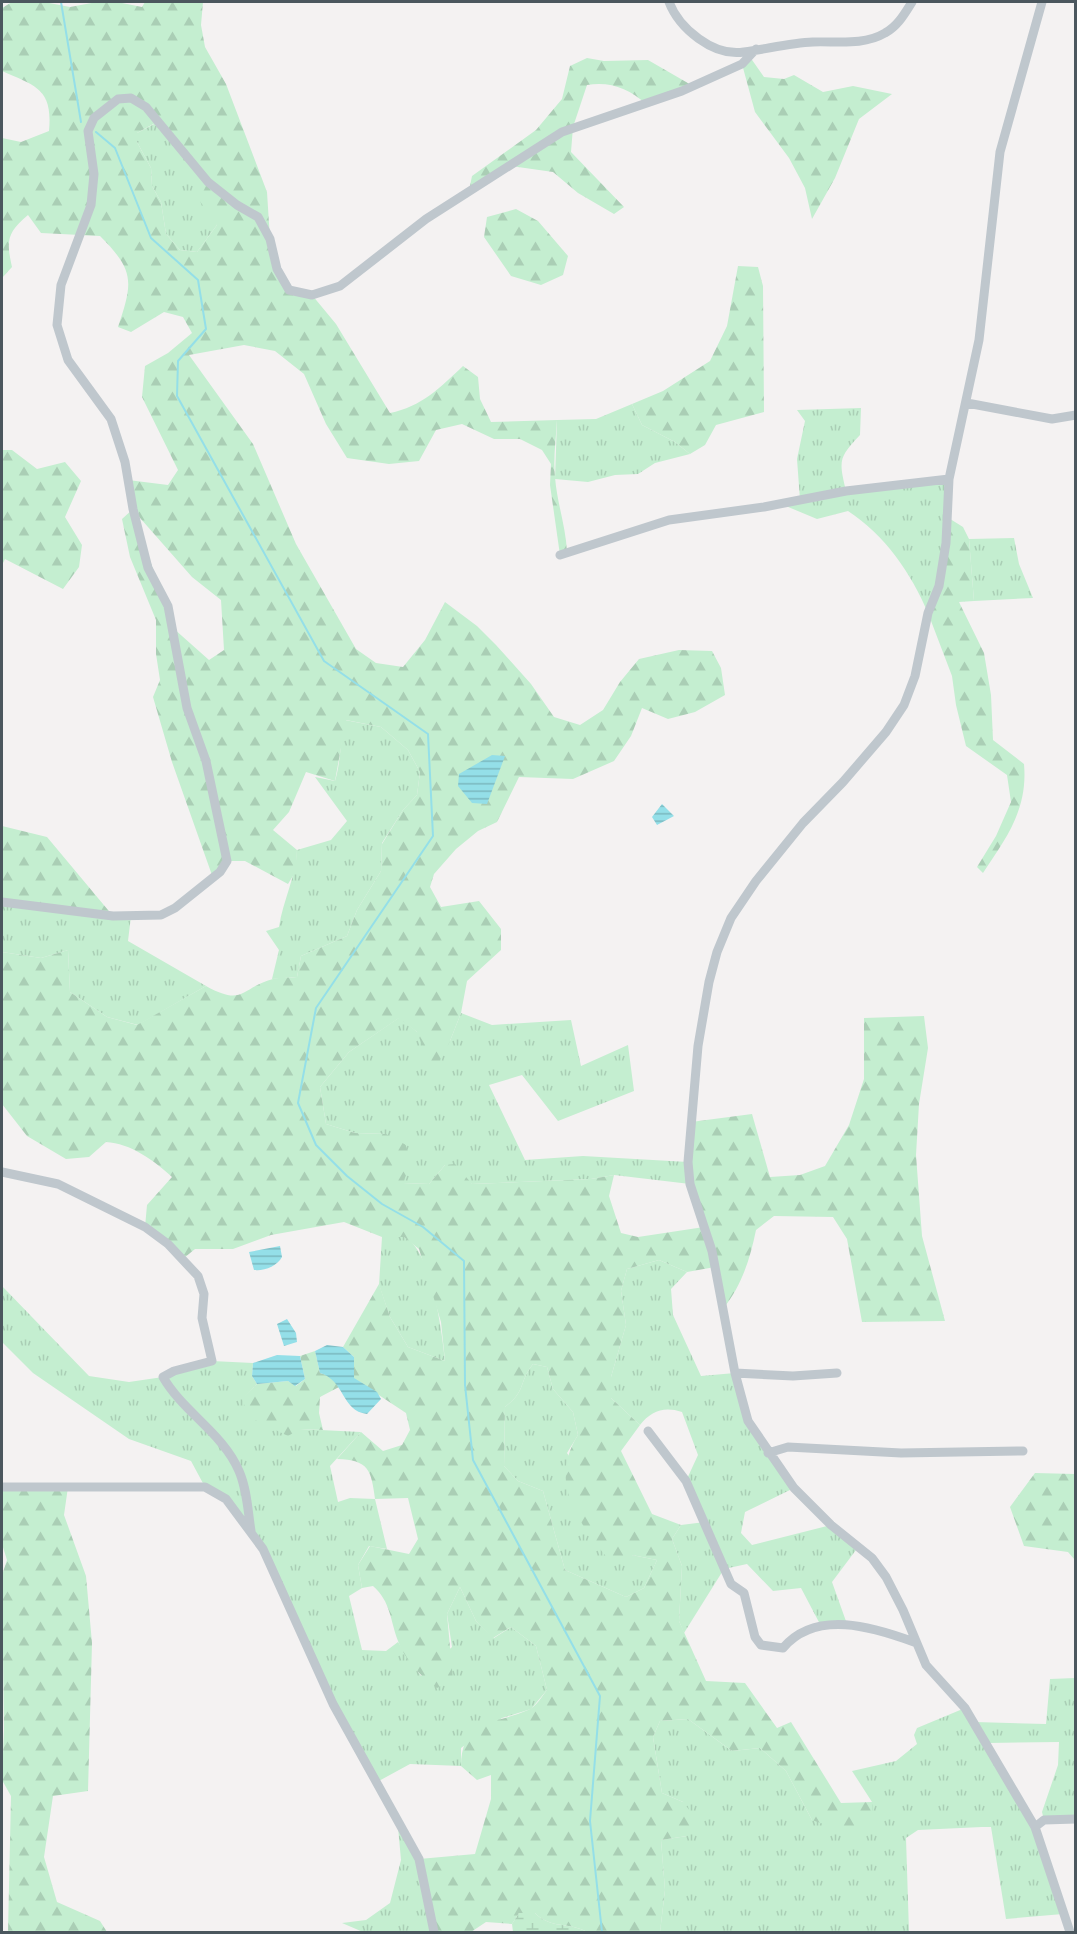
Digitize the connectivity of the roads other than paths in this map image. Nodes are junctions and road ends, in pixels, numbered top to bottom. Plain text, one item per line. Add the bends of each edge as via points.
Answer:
1 (669, 2) edge
2 (912, 2) edge
3 (1042, 2) edge
4 (756, 49) junction
5 (967, 403) junction
6 (1076, 415) edge
7 (949, 479) junction
8 (560, 555) dead end
9 (2, 902) edge
10 (2, 1172) edge
11 (735, 1373) junction
12 (837, 1373) dead end
13 (648, 1431) dead end
14 (1023, 1451) dead end
15 (768, 1453) junction
16 (2, 1487) edge
17 (251, 1533) junction
18 (914, 1642) junction
19 (1076, 1819) edge
20 (1035, 1827) junction
21 (434, 1932) edge
22 (1070, 1932) edge

1 - 4 street via 683,27 709,46 742,53
2 - 4 street via 897,24 884,34 858,42 811,42
3 - 5 street via 1000,152 979,340
4 - 9 street via 742,64 682,91 561,132 426,219 340,286 312,295 289,290 258,217 208,182 146,107 131,99 118,99 94,118 88,126 94,174 91,205 61,285 57,325 68,360 111,419 148,568 168,606 187,708 206,761 227,861 220,872 175,908 160,915 113,916
5 - 6 street via 1052,419
5 - 7 street
7 - 8 street via 846,491 669,520
7 - 11 street via 939,586 928,612 915,676 904,705 886,732 756,881 731,918 709,982 698,1046 688,1162 690,1184 712,1251
10 - 17 street via 57,1184 145,1227 184,1258 198,1276 212,1361 163,1377 171,1391 223,1444 240,1472
11 - 12 street
11 - 15 street via 748,1421
13 - 18 street via 686,1481 730,1584 744,1593 755,1637 761,1645 783,1648 794,1635 821,1626 847,1624 880,1629
14 - 15 street via 901,1453 788,1447
15 - 18 street via 794,1488 872,1558 903,1610
16 - 17 street via 205,1487 226,1498
17 - 21 street via 263,1549 333,1704 419,1859
18 - 20 street via 926,1665 970,1715
19 - 20 street via 1044,1820
20 - 22 street

